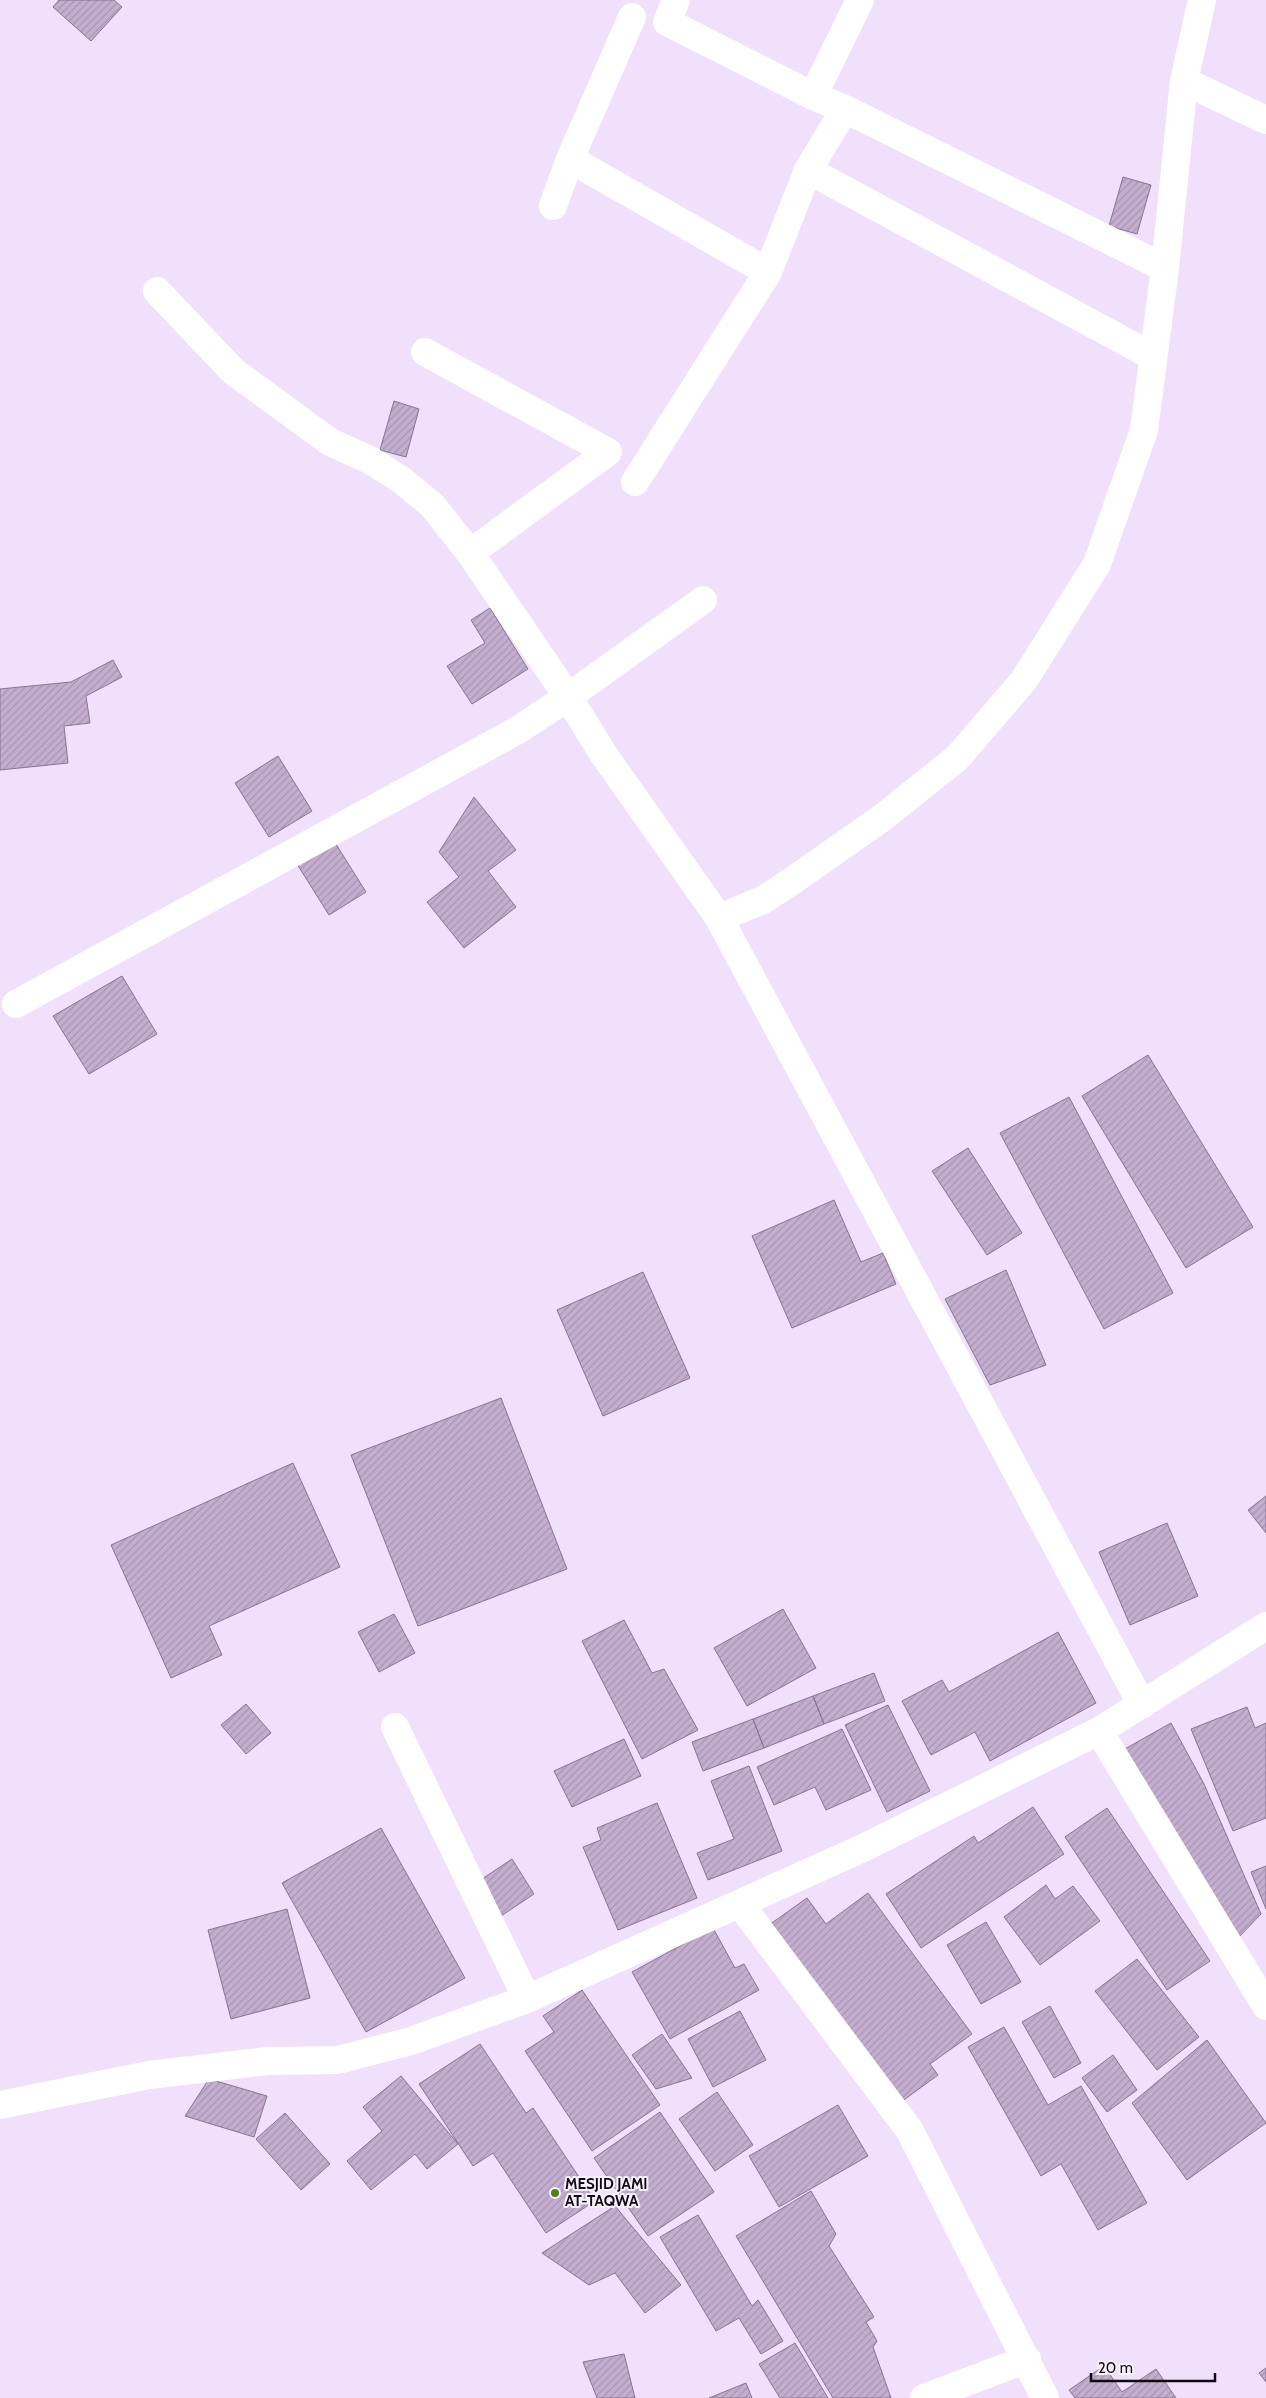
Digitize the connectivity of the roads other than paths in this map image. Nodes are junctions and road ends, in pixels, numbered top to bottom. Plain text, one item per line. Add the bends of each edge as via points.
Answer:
1 (860, 0) edge
2 (1202, 0) edge
3 (633, 8) edge
4 (672, 11) edge
5 (1184, 81) junction
6 (813, 96) junction
7 (845, 108) junction
8 (1266, 120) edge
9 (570, 159) junction
10 (808, 170) junction
11 (552, 206) dead end
12 (1165, 268) junction
13 (768, 272) junction
14 (157, 291) dead end
15 (424, 352) dead end
16 (1152, 356) junction
17 (635, 482) dead end
18 (470, 553) junction
19 (703, 600) dead end
20 (568, 697) junction
21 (718, 918) junction
22 (16, 1004) dead end
23 (1266, 1626) edge
24 (1142, 1705) junction
25 (395, 1727) dead end
26 (1099, 1731) junction
27 (740, 1904) junction
28 (527, 1999) junction
29 (1266, 2006) edge
30 (0, 2105) edge
31 (1027, 2359) junction
32 (924, 2398) edge
33 (1045, 2398) edge

1 - 6 street
2 - 5 street
3 - 4 street
3 - 9 street
4 - 6 street
5 - 8 street
5 - 12 street
6 - 7 street
7 - 10 street
7 - 12 street
9 - 11 street
9 - 13 street
10 - 13 street
10 - 16 street
12 - 16 street
13 - 17 street
14 - 18 street via 233,371 330,442 370,460 400,479 432,505
15 - 18 street via 608,452
16 - 21 street via 1144,430 1097,564 1024,680 957,758 882,818 763,900
18 - 20 street
19 - 20 street
20 - 21 street via 604,755
20 - 22 street via 518,730
21 - 24 street
23 - 24 street
24 - 26 street
25 - 28 street
26 - 27 street via 861,1849
26 - 29 street
27 - 28 street
27 - 31 street via 910,2131
28 - 30 street via 411,2041 338,2060 268,2061 149,2075
31 - 32 street
31 - 33 street

